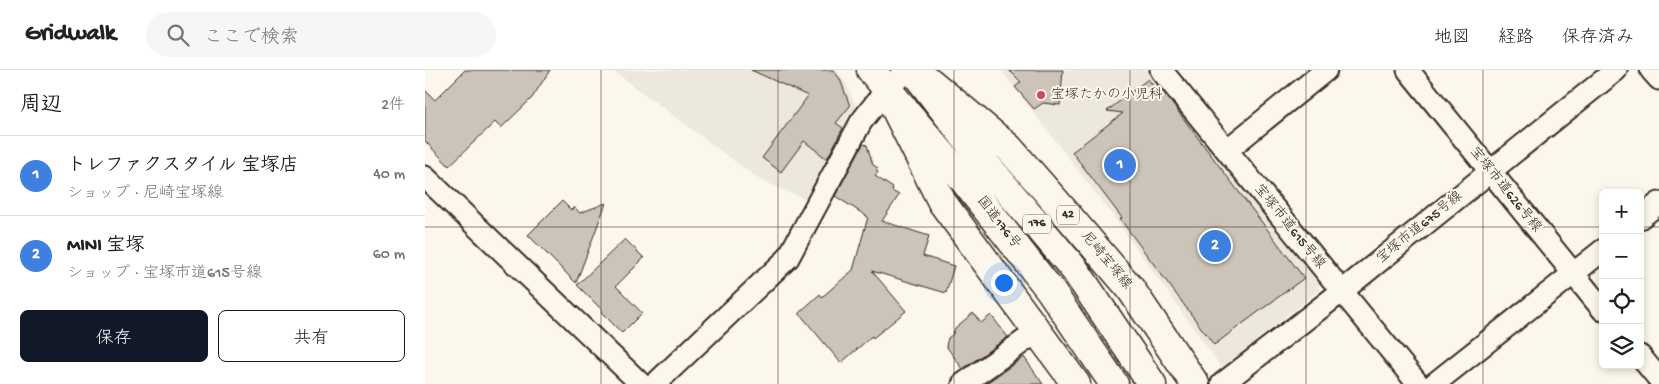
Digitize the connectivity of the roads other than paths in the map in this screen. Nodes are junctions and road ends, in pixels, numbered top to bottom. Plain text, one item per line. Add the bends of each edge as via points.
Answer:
1 (907, 70) edge
2 (914, 70) edge
3 (1161, 70) edge
4 (1326, 70) edge
5 (1408, 70) edge
6 (1616, 70) edge
7 (1651, 70) edge
8 (1659, 79) edge
9 (878, 80) edge
10 (1227, 150) junction
11 (1489, 172) junction
12 (425, 177) edge
13 (1659, 203) edge
14 (1644, 215) edge
15 (1599, 253) edge
16 (1573, 274) junction
17 (1341, 292) junction
18 (1599, 305) edge
19 (1038, 331) junction
20 (1644, 361) edge
21 (1244, 377) edge
22 (1659, 379) edge
23 (641, 384) edge
24 (655, 384) edge
25 (963, 384) edge
26 (1076, 384) edge
27 (1114, 384) edge
28 (1152, 384) edge
29 (1195, 384) edge
30 (1222, 384) edge
31 (1417, 384) edge
32 (1433, 384) edge

1 - 9 street
2 - 28 main road, 国道176号 / 176 via 984,162 1075,270
2 - 29 main road, 尼崎宝塚線 / 42 via 1009,148 1130,288
3 - 10 street, 宝塚市道615号線
4 - 10 street
5 - 11 street, 宝塚市道626号線
6 - 11 street, 宝塚市道675号線
7 - 8 street
9 - 19 main road via 941,202
9 - 24 street via 861,122 788,258
9 - 27 main road, 国道176号 / 176 via 963,179 1049,290
10 - 17 street, 宝塚市道615号線
11 - 16 street, 宝塚市道626号線
11 - 17 street, 宝塚市道675号線
12 - 23 street
13 - 14 street
15 - 16 street
16 - 18 street, 宝塚市道626号線
16 - 32 street
17 - 21 street, 宝塚市道675号線
17 - 31 street, 宝塚市道615号線
19 - 25 street
19 - 26 main road
20 - 22 street
21 - 30 street, 宝塚市道675号線

